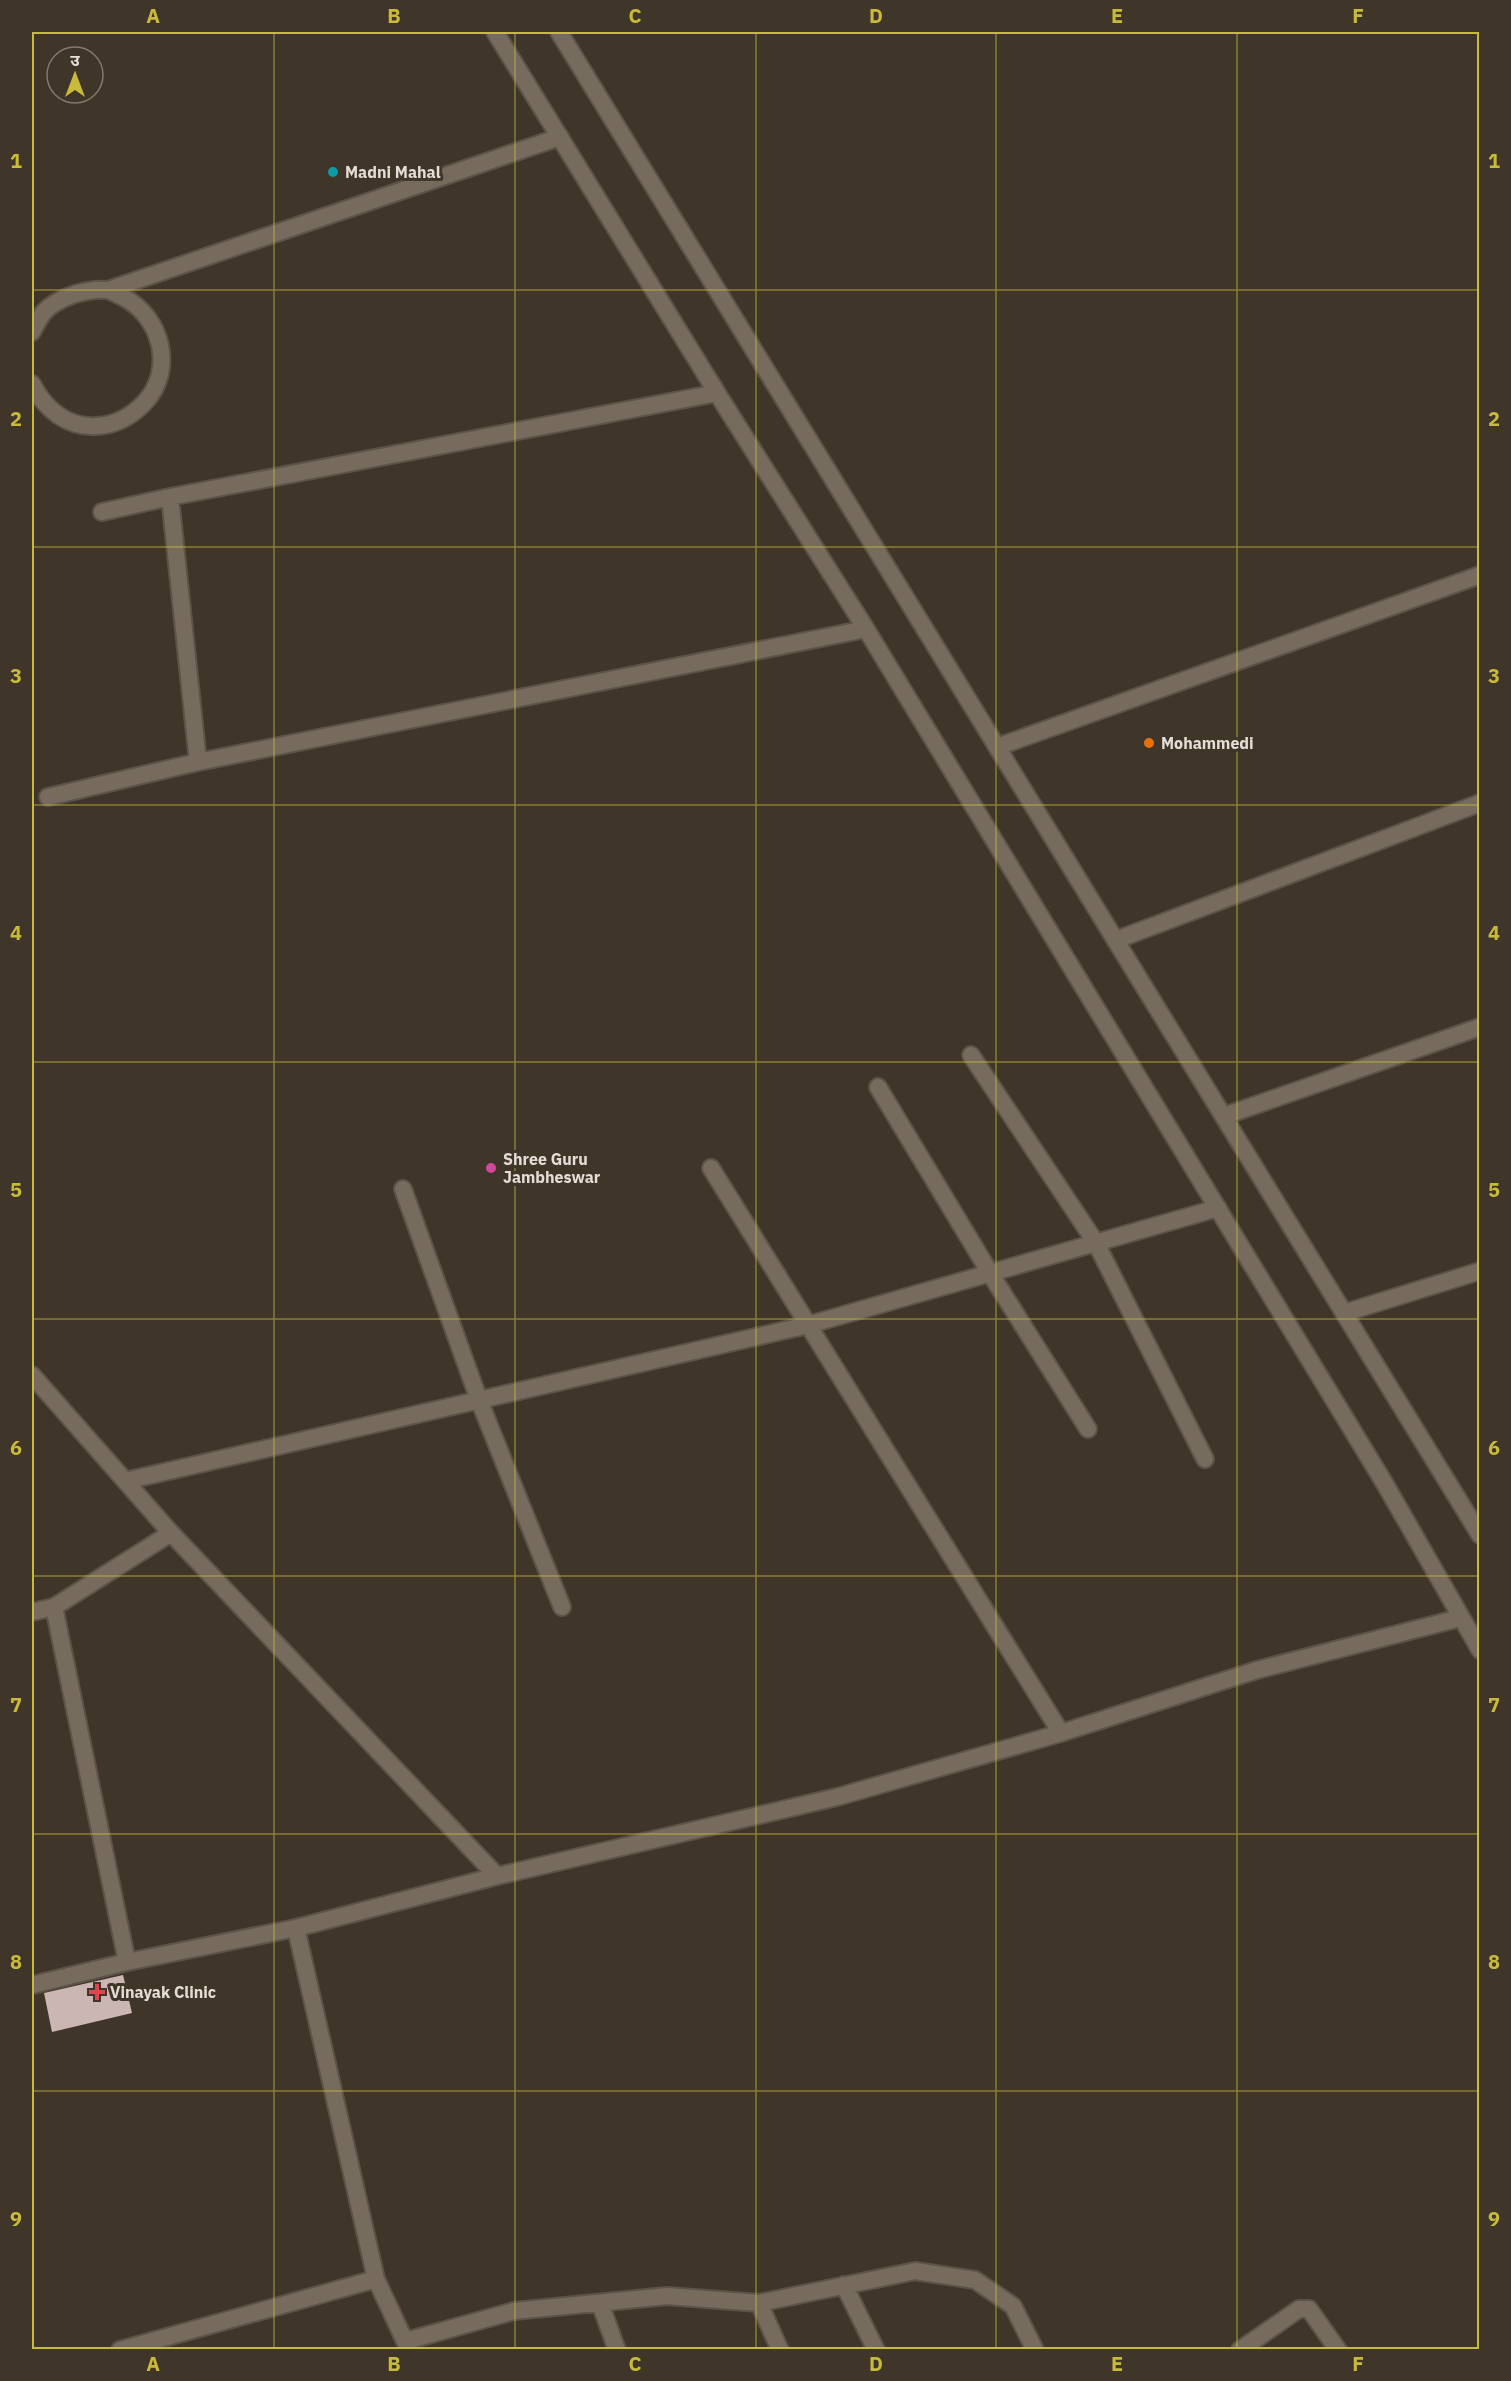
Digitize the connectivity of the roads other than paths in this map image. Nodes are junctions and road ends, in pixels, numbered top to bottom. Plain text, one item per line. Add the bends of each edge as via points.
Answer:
1 (495, 32) edge
2 (559, 32) edge
3 (560, 137) junction
4 (108, 290) junction
5 (32, 332) edge
6 (32, 384) edge
7 (717, 393) junction
8 (170, 497) junction
9 (102, 512) dead end
10 (1479, 575) edge
11 (866, 629) junction
12 (997, 747) junction
13 (198, 762) junction
14 (48, 796) dead end
15 (1479, 803) edge
16 (1116, 940) junction
17 (1479, 1027) edge
18 (971, 1055) dead end
19 (878, 1087) dead end
20 (1224, 1116) junction
21 (711, 1168) dead end
22 (403, 1189) dead end
23 (1218, 1208) junction
24 (1096, 1243) junction
25 (1479, 1271) edge
26 (990, 1273) junction
27 (1344, 1313) junction
28 (808, 1325) junction
29 (32, 1375) edge
30 (479, 1400) junction
31 (1088, 1429) dead end
32 (1204, 1459) dead end
33 (125, 1481) junction
34 (171, 1533) junction
35 (1479, 1535) edge
36 (54, 1607) junction
37 (562, 1607) dead end
38 (32, 1612) edge
39 (1460, 1618) junction
40 (1479, 1650) edge
41 (1061, 1733) junction
42 (497, 1876) junction
43 (296, 1928) junction
44 (127, 1962) junction
45 (32, 1985) edge
46 (376, 2279) junction
47 (844, 2285) junction
48 (600, 2303) junction
49 (759, 2303) junction
50 (407, 2345) edge
51 (120, 2349) edge
52 (617, 2349) edge
53 (780, 2349) edge
54 (876, 2349) edge
55 (1035, 2349) edge
56 (1240, 2349) edge
57 (1338, 2349) edge

1 - 3 street
2 - 12 street
3 - 4 street
3 - 7 street
4 - 5 street via 62,298 44,313
4 - 6 street via 147,315 158,333 160,375 151,395 118,422 97,426 75,424 56,414 40,399
7 - 8 street
7 - 11 street
8 - 9 street
8 - 13 street
10 - 12 street
11 - 13 street
11 - 23 street
12 - 16 street
13 - 14 street
15 - 16 street
16 - 20 street
17 - 20 street
18 - 24 street
19 - 26 street
20 - 27 street
21 - 28 street
22 - 30 street
23 - 24 street
23 - 39 street via 1385,1484
24 - 26 street
24 - 32 street
25 - 27 street
26 - 28 street
26 - 31 street
27 - 35 street
28 - 30 street
28 - 41 street
29 - 33 street
30 - 33 street
30 - 37 street
33 - 34 street
34 - 36 street
34 - 42 street
36 - 38 street
36 - 44 street
39 - 40 street
39 - 41 street via 1257,1670
41 - 42 street via 837,1797
42 - 43 street
43 - 44 street
43 - 46 street
44 - 45 street
46 - 50 street
46 - 51 street
47 - 49 street
47 - 54 street
47 - 55 street via 915,2271 975,2280 1013,2306
48 - 49 street via 667,2296
48 - 50 street via 514,2311
48 - 52 street
49 - 53 street
56 - 57 street via 1299,2309 1309,2309

